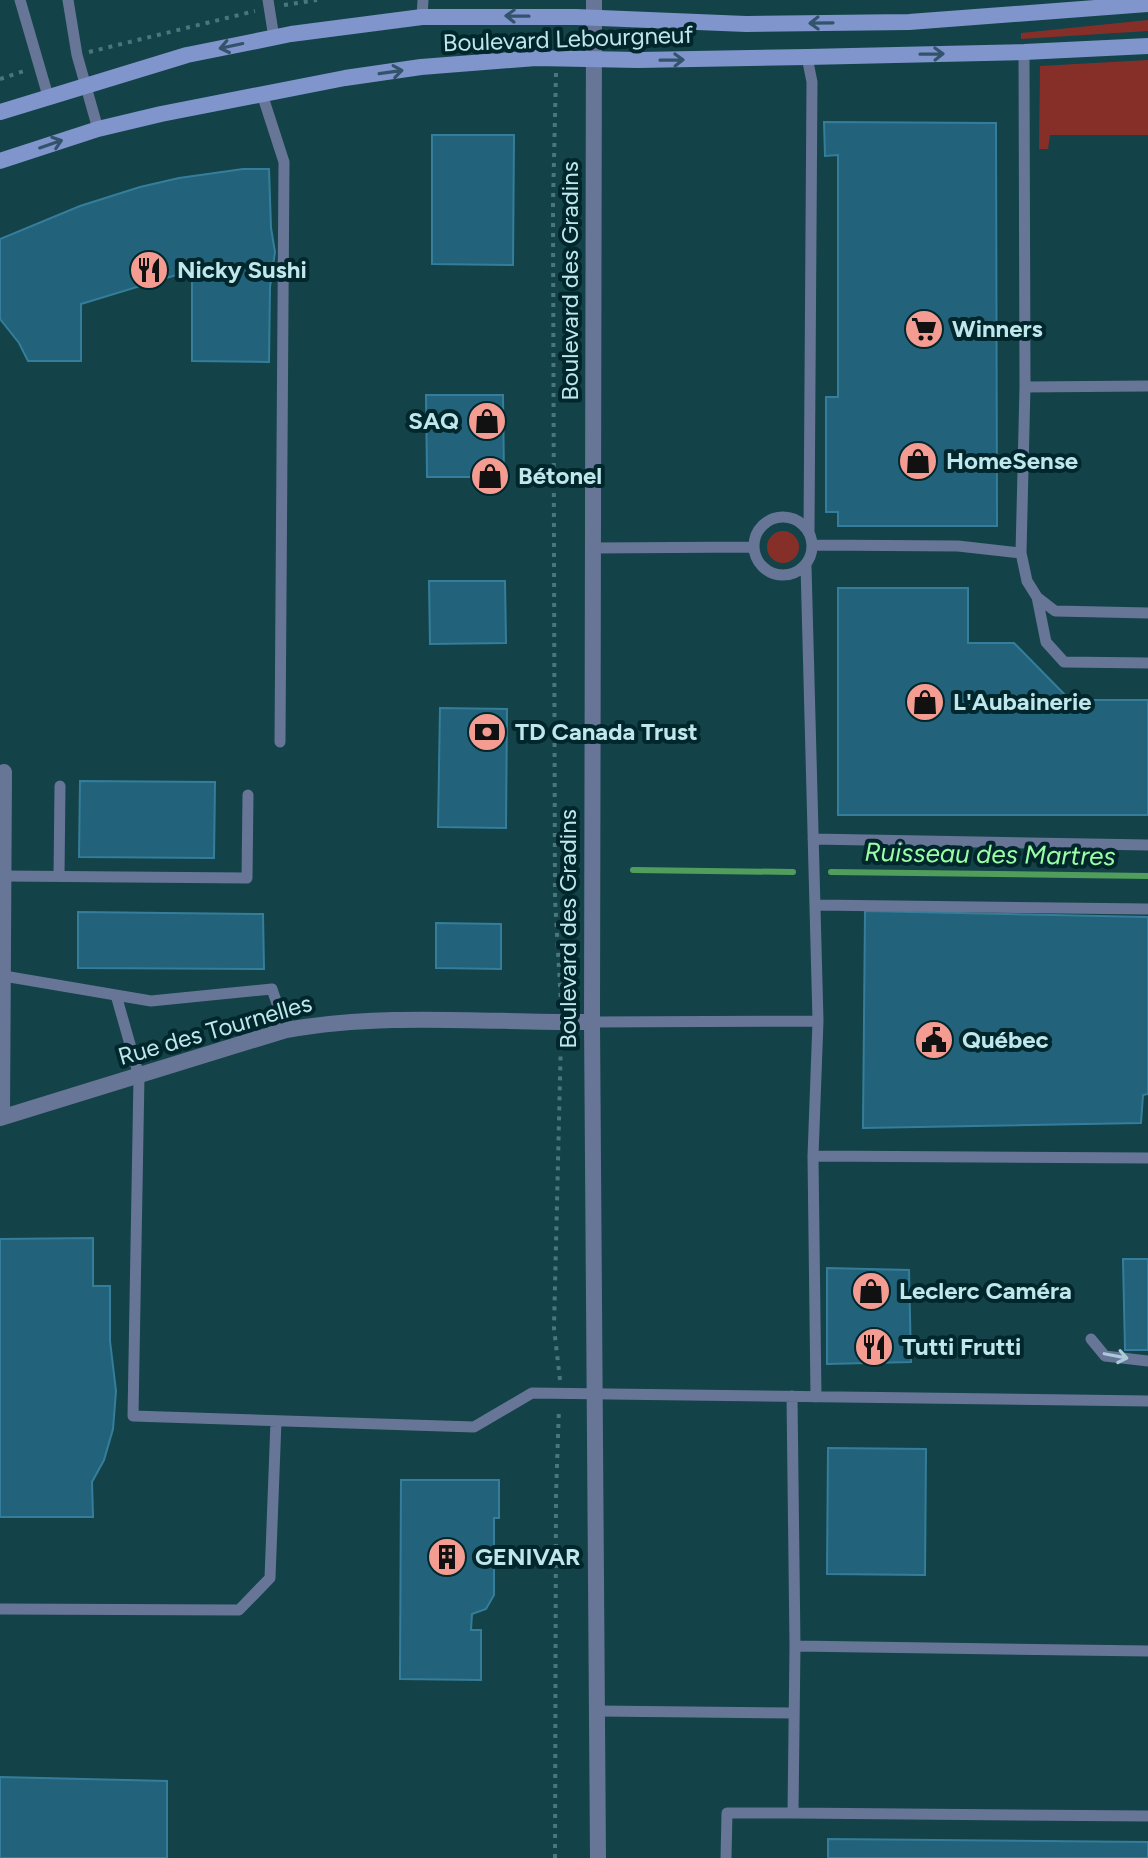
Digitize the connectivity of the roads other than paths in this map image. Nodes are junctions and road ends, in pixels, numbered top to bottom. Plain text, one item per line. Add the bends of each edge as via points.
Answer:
1 (20, 0) edge
2 (68, 0) edge
3 (594, 0) edge
4 (268, 4) edge
5 (1148, 4) edge
6 (422, 9) edge
7 (594, 18) junction
8 (274, 38) junction
9 (1148, 46) edge
10 (1024, 52) junction
11 (807, 57) junction
12 (594, 59) junction
13 (86, 84) junction
14 (262, 94) junction
15 (48, 96) junction
16 (0, 112) edge
17 (98, 129) junction
18 (0, 161) edge
19 (1148, 386) edge
20 (1025, 387) junction
21 (809, 532) junction
22 (813, 545) junction
23 (754, 547) junction
24 (594, 548) junction
25 (1021, 553) junction
26 (806, 566) junction
27 (1037, 597) junction
28 (1148, 613) edge
29 (1148, 663) edge
30 (280, 742) dead end
31 (4, 772) dead end
32 (60, 786) dead end
33 (248, 795) dead end
34 (813, 839) junction
35 (1148, 845) edge
36 (4, 876) junction
37 (59, 876) junction
38 (815, 905) junction
39 (1148, 909) edge
40 (4, 976) junction
41 (116, 995) junction
42 (818, 1021) junction
43 (592, 1022) junction
44 (286, 1030) junction
45 (139, 1076) junction
46 (1, 1118) edge
47 (813, 1156) junction
48 (1148, 1158) edge
49 (1091, 1339) dead end
50 (1148, 1361) edge
51 (594, 1395) junction
52 (792, 1396) junction
53 (816, 1397) junction
54 (1148, 1401) edge
55 (276, 1421) junction
56 (0, 1609) edge
57 (795, 1646) junction
58 (1148, 1651) edge
59 (597, 1711) junction
60 (794, 1713) junction
61 (793, 1813) junction
62 (1148, 1816) edge
63 (598, 1858) edge
64 (726, 1858) edge

1 - 15 lane
2 - 13 lane
3 - 7 street, Boulevard des Gradins
4 - 8 lane
5 -> 7 main road, Boulevard Lebourgneuf via 894,22
7 -> 6 main road, Boulevard Lebourgneuf
6 - 8 main road, Boulevard Lebourgneuf
7 - 12 street, Boulevard des Gradins
8 -> 13 main road, Boulevard Lebourgneuf via 187,55
9 - 10 main road, Boulevard Lebourgneuf
11 -> 10 main road, Boulevard Lebourgneuf
10 - 20 lane
12 -> 11 main road, Boulevard Lebourgneuf
11 - 21 lane via 812,82
14 -> 12 main road, Boulevard Lebourgneuf via 421,67
12 - 24 street, Boulevard des Gradins
13 - 15 main road, Boulevard Lebourgneuf
13 - 17 lane
14 - 17 main road, Boulevard Lebourgneuf
14 - 30 lane via 284,162
15 - 16 main road, Boulevard Lebourgneuf
18 -> 17 main road, Boulevard Lebourgneuf
19 - 20 lane
20 - 25 lane
21 - 22 lane
21 - 23 lane via 798,521 779,517 761,527
22 - 25 lane via 958,546
22 - 26 lane
23 - 24 lane
23 - 26 lane via 758,562 778,575 788,576
24 - 43 street, Boulevard des Gradins
25 - 27 lane
26 - 34 lane
27 - 28 lane via 1055,611
27 - 29 lane via 1046,642 1064,662
31 - 36 street
32 - 37 lane
33 - 37 lane via 247,878
34 - 35 lane
34 - 38 lane
36 - 37 lane
36 - 40 street
38 - 39 lane
38 - 42 lane
40 - 41 lane
40 - 46 street
41 - 44 lane via 151,1001 272,989
41 - 45 lane
42 - 43 lane
42 - 47 lane
43 - 44 street, Rue des Tournelles via 357,1021
43 - 51 street, Boulevard des Gradins
44 - 45 street, Rue des Tournelles
45 - 46 street, Rue des Tournelles
45 - 55 lane via 133,1416
47 - 48 lane
47 - 53 lane
49 -> 50 lane via 1105,1356
51 - 52 lane
51 - 55 lane via 532,1393 474,1427
51 - 59 street, Boulevard des Gradins
52 - 53 lane
52 - 57 lane
53 - 54 lane
55 - 56 lane via 270,1578 239,1610
57 - 58 lane
57 - 60 lane
59 - 60 lane
59 - 63 street, Boulevard des Gradins
60 - 61 lane
61 - 62 lane
61 - 64 lane via 727,1813

